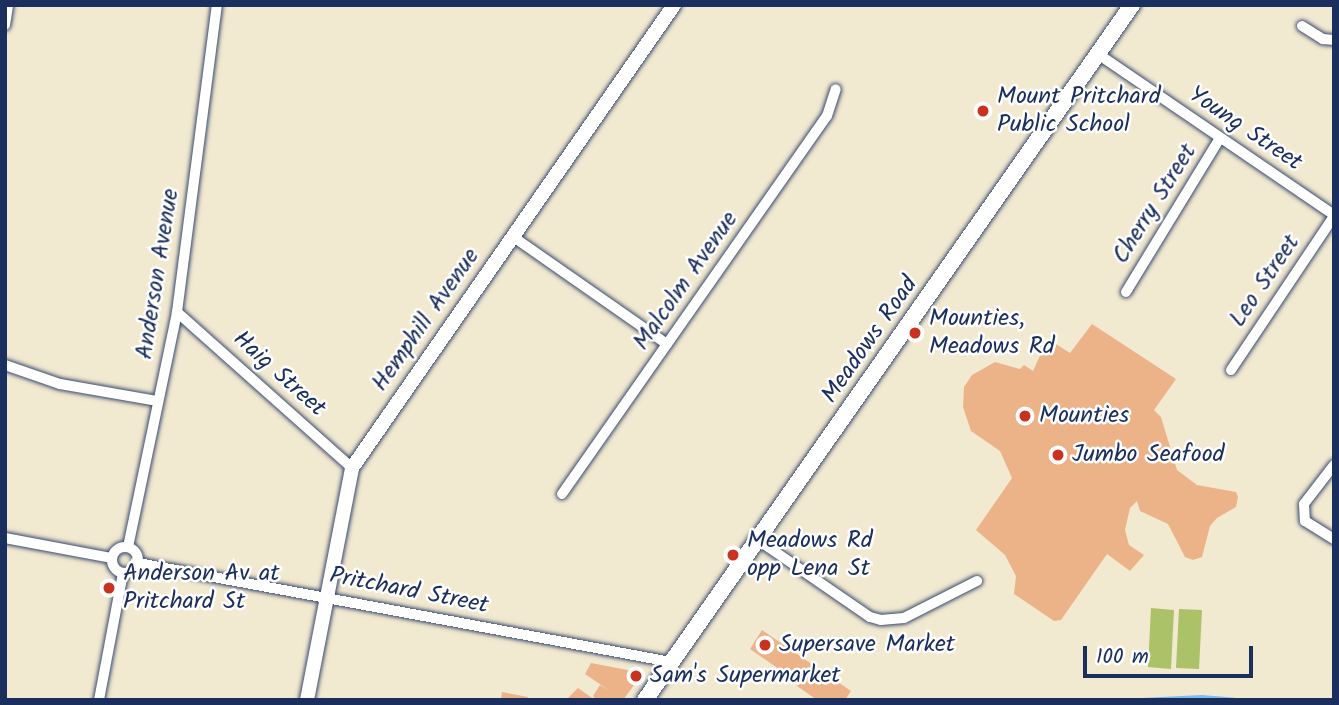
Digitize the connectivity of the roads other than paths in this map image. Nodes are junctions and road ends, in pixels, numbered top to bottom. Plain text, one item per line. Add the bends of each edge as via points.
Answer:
1 (8, 5) edge
2 (217, 5) edge
3 (674, 5) edge
4 (1132, 5) edge
5 (5, 25) edge
6 (1302, 26) dead end
7 (1334, 40) edge
8 (1098, 54) junction
9 (836, 89) dead end
10 (1220, 138) junction
11 (1334, 215) edge
12 (512, 236) junction
13 (1126, 292) dead end
14 (177, 312) junction
15 (667, 344) junction
16 (5, 365) edge
17 (1231, 370) dead end
18 (157, 401) junction
19 (1334, 465) edge
20 (352, 468) junction
21 (562, 494) dead end
22 (5, 538) edge
23 (1334, 539) edge
24 (758, 540) junction
25 (128, 547) junction
26 (112, 558) junction
27 (138, 563) junction
28 (123, 573) junction
29 (977, 581) dead end
30 (326, 597) junction
31 (671, 662) junction
32 (99, 700) edge
33 (307, 700) edge
34 (645, 700) edge

1 - 5 street
2 - 14 street, Anderson Avenue
3 - 12 street, Hemphill Avenue
4 - 8 main road, Meadows Road
6 - 7 street via 1322,39
8 - 10 street, Young Street
8 - 24 main road, Meadows Road
9 - 15 street, Malcolm Avenue via 827,116
10 - 11 street, Young Street
10 - 13 street, Cherry Street
11 - 17 street, Leo Street
12 - 15 street
12 - 20 street, Hemphill Avenue
14 - 18 street, Anderson Avenue
14 - 20 street, Haig Street
15 - 21 street, Malcolm Avenue
16 - 18 street via 60,384
18 - 25 street, Anderson Avenue
19 - 23 street via 1304,504 1305,521
20 - 30 street, Hemphill Avenue
22 - 26 street
24 - 29 street via 881,620 904,618
24 - 31 main road, Meadows Road
25 - 26 street via 119,548
25 - 27 street via 136,552
26 - 28 street via 114,568
27 - 28 street via 134,570
27 - 30 street, Pritchard Street
28 - 32 street
30 - 31 street, Pritchard Street
30 - 33 street, Hemphill Avenue
31 - 34 main road, Meadows Road

